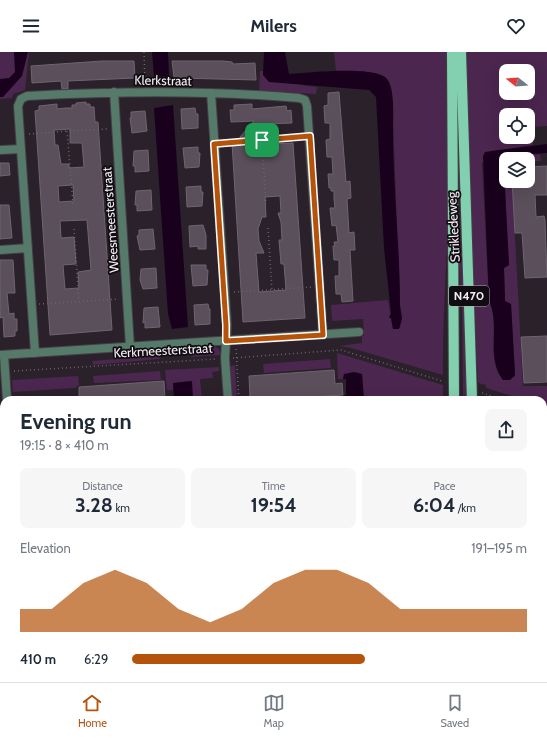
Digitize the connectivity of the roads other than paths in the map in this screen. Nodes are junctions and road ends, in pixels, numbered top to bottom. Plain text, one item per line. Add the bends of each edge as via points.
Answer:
1 (452, 52) edge
2 (461, 52) edge
3 (114, 92) junction
4 (211, 93) junction
5 (21, 149) junction
6 (0, 150) edge
7 (28, 248) junction
8 (0, 250) edge
9 (359, 332) dead end
10 (323, 335) junction
11 (230, 341) junction
12 (130, 347) junction
13 (35, 353) junction
14 (2, 355) edge
15 (7, 396) edge
16 (228, 396) edge
17 (454, 396) edge
18 (472, 396) edge

1 - 17 main road, Strikledeweg / N470
2 - 18 main road, Strikledeweg / N470
3 - 4 street, Klerkstraat
3 - 5 street, Klerkstraat via 27,96 21,99 18,106
3 - 12 street, Weesmeesterstraat
4 - 10 street, Klerkstraat via 265,95 305,100 310,136
4 - 11 street via 224,293
5 - 6 street
5 - 7 street
7 - 8 street
7 - 13 street
9 - 10 street, Kerkmeesterstraat
10 - 11 street, Kerkmeesterstraat
11 - 12 street, Kerkmeesterstraat
11 - 16 street via 225,358
12 - 13 street, Kerkmeesterstraat
13 - 14 street, Kerkmeesterstraat
14 - 15 street

